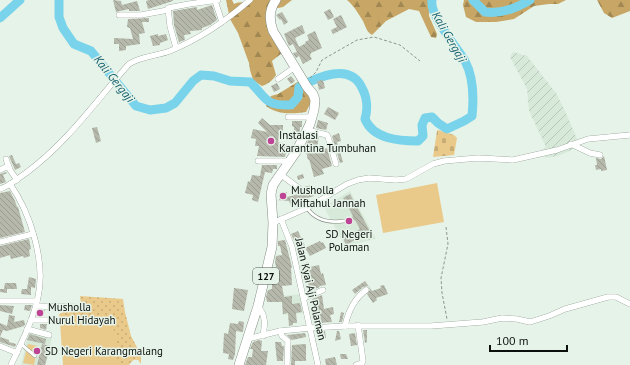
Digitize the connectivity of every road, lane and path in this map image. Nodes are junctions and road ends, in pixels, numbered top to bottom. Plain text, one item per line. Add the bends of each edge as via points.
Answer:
1 (250, 0) edge
2 (276, 0) edge
3 (217, 1) edge
4 (168, 10) junction
5 (119, 15) dead end
6 (222, 22) junction
7 (176, 48) junction
8 (420, 61) dead end
9 (295, 67) junction
10 (278, 79) dead end
11 (305, 83) junction
12 (288, 117) dead end
13 (312, 117) junction
14 (307, 130) junction
15 (630, 135) edge
16 (572, 144) junction
17 (600, 155) dead end
18 (6, 159) dead end
19 (258, 161) dead end
20 (290, 161) junction
21 (336, 164) dead end
22 (8, 166) junction
23 (0, 170) edge
24 (276, 179) junction
25 (17, 180) junction
26 (10, 184) junction
27 (0, 189) edge
28 (300, 189) dead end
29 (307, 208) junction
30 (344, 220) dead end
31 (277, 221) junction
32 (446, 227) dead end
33 (33, 234) junction
34 (0, 242) edge
35 (323, 290) dead end
36 (366, 290) dead end
37 (304, 298) junction
38 (0, 301) edge
39 (36, 304) junction
40 (630, 304) edge
41 (77, 306) dead end
42 (258, 306) junction
43 (32, 320) junction
44 (52, 320) dead end
45 (448, 324) junction
46 (345, 326) junction
47 (358, 326) junction
48 (310, 328) junction
49 (28, 329) junction
50 (280, 331) junction
51 (49, 335) dead end
52 (263, 336) junction
53 (247, 339) junction
54 (21, 344) junction
55 (0, 346) edge
56 (17, 352) junction
57 (35, 356) dead end
58 (11, 365) edge
59 (239, 365) edge
60 (287, 365) edge
61 (318, 365) edge
62 (356, 365) edge

1 - 6 street
2 - 9 main road via 270,13 271,24
3 - 4 street via 169,7
3 - 6 street
4 - 5 street via 141,15
4 - 7 street
6 - 7 street
7 - 25 street via 132,62 50,154
8 - 11 path via 400,46 374,37 357,40 322,60 316,72
9 - 10 street
9 - 11 main road
11 - 13 main road via 315,100
12 - 13 street
13 - 14 main road
14 - 20 main road
14 - 21 street via 326,135
15 - 16 street via 588,139
16 - 17 street
16 - 29 street via 513,160 444,160 406,179 358,180
18 - 22 street
19 - 20 street
20 - 24 main road
22 - 23 street
22 - 25 street
24 - 28 street
24 - 31 main road, 127 via 271,194
25 - 26 street
26 - 27 street
26 - 33 street via 21,200
29 - 30 lane via 311,214 326,221
29 - 31 street
31 - 37 street, Jalan Kyai Aji Polaman via 292,247
31 - 42 main road, 127
32 - 45 path via 448,244 441,278
33 - 34 street
33 - 39 street via 40,286
35 - 37 street
36 - 46 street via 351,309
37 - 48 street, Jalan Kyai Aji Polaman
38 - 39 street
39 - 41 street
39 - 43 street
40 - 45 street via 616,297 608,297 530,322 502,318
42 - 52 street via 265,317
42 - 53 main road, 127
43 - 44 street
43 - 49 street
45 - 47 street
46 - 47 street
46 - 48 street
47 - 62 street via 363,361
48 - 50 street
48 - 61 street, Jalan Kyai Aji Polaman
49 - 51 street
49 - 54 street
50 - 52 street
50 - 60 street via 288,341
52 - 53 street
53 - 59 main road, 127
54 - 56 street
54 - 57 lane
55 - 56 street
56 - 58 street

